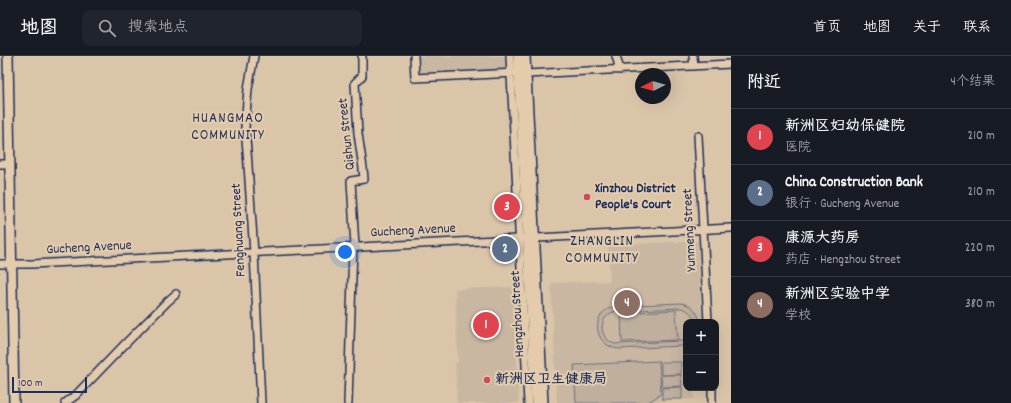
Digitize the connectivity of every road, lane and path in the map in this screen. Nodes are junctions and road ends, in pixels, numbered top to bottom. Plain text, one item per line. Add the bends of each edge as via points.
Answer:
1 (8, 56) edge
2 (254, 56) edge
3 (362, 56) edge
4 (414, 56) edge
5 (510, 56) edge
6 (518, 56) edge
7 (525, 56) edge
8 (616, 56) edge
9 (693, 56) edge
10 (731, 64) edge
11 (694, 66) junction
12 (620, 70) junction
13 (519, 74) junction
14 (698, 136) dead end
15 (0, 164) edge
16 (10, 164) junction
17 (731, 228) edge
18 (703, 229) junction
19 (527, 238) junction
20 (354, 247) junction
21 (254, 253) junction
22 (0, 264) edge
23 (12, 264) junction
24 (176, 294) dead end
25 (708, 319) edge
26 (712, 391) edge
27 (14, 403) edge
28 (65, 403) edge
29 (262, 403) edge
30 (348, 403) edge
31 (528, 403) edge
32 (536, 403) edge
33 (543, 403) edge
34 (712, 403) edge

1 - 16 main road
2 - 21 street, Fenghuang Street via 245,127
3 - 20 street, Qishun Street via 362,76 355,83 364,179 351,181
4 - 13 street via 415,78
5 - 13 street
6 - 13 main road, Hengzhou Street
7 - 13 main road, Hengzhou Street
8 - 12 street
9 - 11 street
10 - 11 street
11 - 12 street
12 - 13 street
13 - 19 main road, Hengzhou Street
13 - 19 street
14 - 18 street, Yunmeng Street
15 - 16 street
16 - 23 main road
17 - 18 street, Gucheng Avenue
18 - 19 street, Gucheng Avenue
18 - 25 street, Yunmeng Street
19 - 20 street, Gucheng Avenue
19 - 31 street
19 - 32 main road, Hengzhou Street
19 - 33 main road, Hengzhou Street
20 - 21 street, Gucheng Avenue
20 - 30 street, Qishun Street
21 - 23 street, Gucheng Avenue
21 - 29 street, Fenghuang Street
22 - 23 street, Gucheng Avenue
23 - 27 main road
24 - 28 street via 75,396
26 - 34 street

